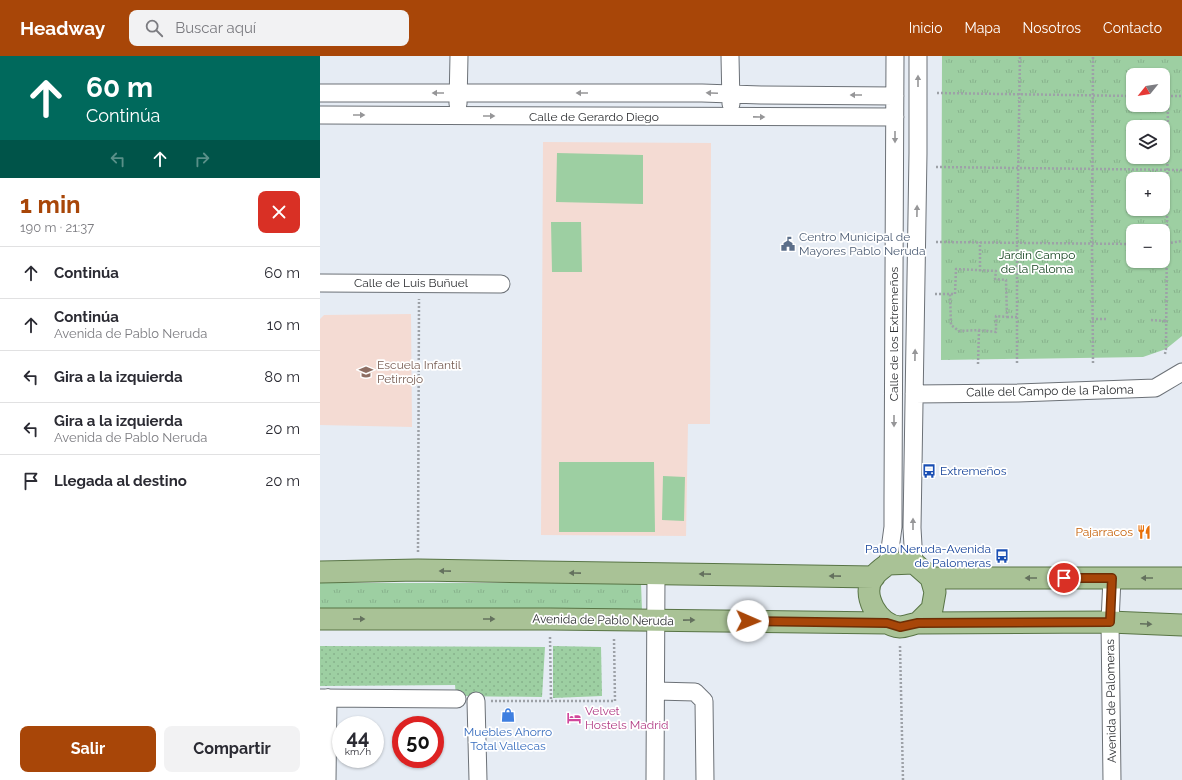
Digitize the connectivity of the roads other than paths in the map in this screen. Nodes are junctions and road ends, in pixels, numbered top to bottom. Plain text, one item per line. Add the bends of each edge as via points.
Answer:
1 (459, 56) edge
2 (730, 56) edge
3 (895, 56) edge
4 (918, 56) edge
5 (320, 93) edge
6 (458, 93) junction
7 (731, 94) junction
8 (895, 96) junction
9 (320, 115) edge
10 (458, 116) junction
11 (731, 117) junction
12 (895, 117) junction
13 (320, 283) edge
14 (501, 284) dead end
15 (1182, 372) edge
16 (914, 394) junction
17 (914, 563) junction
18 (881, 570) junction
19 (320, 572) edge
20 (656, 574) junction
21 (931, 578) junction
22 (1112, 578) junction
23 (1182, 578) edge
24 (320, 619) edge
25 (657, 621) junction
26 (1110, 622) junction
27 (901, 624) junction
28 (1182, 625) edge
29 (656, 691) junction
30 (324, 698) edge
31 (457, 699) dead end
32 (476, 701) road end
33 (327, 780) edge
34 (478, 780) edge
35 (655, 780) edge
36 (705, 780) edge
37 (1112, 780) edge

1 - 6 street
2 - 7 street
3 - 8 street, Calle de los Extremeños
16 -> 4 street, Calle de los Extremeños
6 -> 5 street, Calle de Gerardo Diego
7 -> 6 street, Calle de Gerardo Diego
6 - 10 street
8 -> 7 street, Calle de Gerardo Diego
7 - 11 street
8 - 12 street, Calle de los Extremeños
9 -> 10 street, Calle de Gerardo Diego
10 -> 11 street, Calle de Gerardo Diego
11 -> 12 street, Calle de Gerardo Diego
12 -> 18 street, Calle de los Extremeños via 893,528
13 - 14 street, Calle de Luis Buñuel
15 - 16 street, Calle del Campo de la Paloma via 1155,388
17 -> 16 street, Calle de los Extremeños
17 - 18 main road
17 - 21 main road
18 -> 20 main road
18 - 27 main road via 869,588 872,608
20 -> 19 main road via 418,570
20 - 25 street
22 -> 21 main road
21 - 27 main road via 935,592 932,609
23 -> 22 main road
22 - 26 street, Avenida de Palomeras
24 -> 25 main road, Avenida de Pablo Neruda
25 -> 27 main road, Avenida de Pablo Neruda
25 - 29 street
26 - 27 main road, Avenida de Pablo Neruda
26 -> 28 main road, Avenida de Pablo Neruda
26 - 37 street, Avenida de Palomeras
29 - 35 street
29 - 36 street via 695,692 704,701
30 - 31 street
30 - 33 street
32 - 34 street

